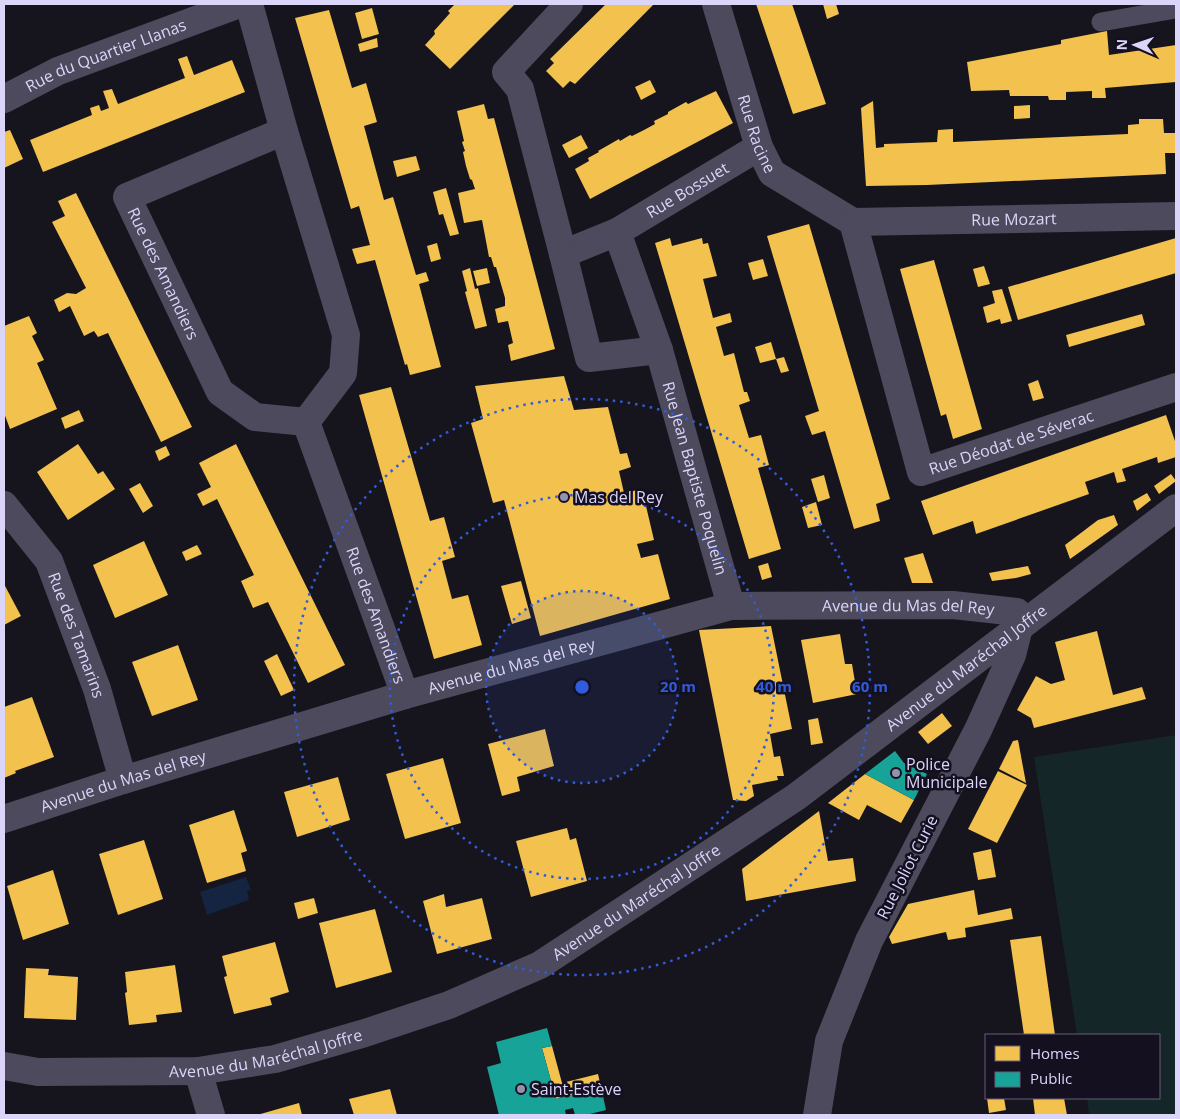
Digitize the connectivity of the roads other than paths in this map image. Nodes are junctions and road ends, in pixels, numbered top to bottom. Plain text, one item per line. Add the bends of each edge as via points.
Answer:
1 (569, 4) edge
2 (716, 4) edge
3 (234, 5) edge
4 (1176, 9) edge
5 (1100, 22) dead end
6 (4, 99) edge
7 (284, 131) junction
8 (759, 148) junction
9 (1176, 216) edge
10 (853, 222) junction
11 (617, 232) junction
12 (563, 254) junction
13 (659, 350) junction
14 (1176, 387) edge
15 (306, 422) junction
16 (4, 506) edge
17 (1176, 508) edge
18 (731, 606) junction
19 (1019, 627) junction
20 (405, 695) junction
21 (123, 780) junction
22 (4, 819) edge
23 (4, 1066) edge
24 (198, 1071) junction
25 (211, 1115) edge
26 (817, 1115) edge

1 - 12 street via 506,72 520,89
2 - 8 street, Rue Racine
3 - 6 street, Rue du Quartier Llanas via 58,71
3 - 7 street
4 - 5 lane
7 - 15 street via 346,335 343,373
7 - 15 street, Rue des Amandiers via 127,197 220,392 255,417
8 - 10 street, Rue Racine via 772,173
8 - 11 street, Rue Bossuet
9 - 10 street, Rue Mozart
10 - 14 street, Rue Déodat de Séverac via 921,472
11 - 12 street
11 - 13 street, Rue Jean Baptiste Poquelin
12 - 13 street via 589,358
13 - 18 street, Rue Jean Baptiste Poquelin
15 - 20 street, Rue des Amandiers
16 - 21 street, Rue des Tamarins via 50,561 97,689
17 - 19 street, Avenue du Maréchal Joffre
18 - 19 street, Avenue du Mas del Rey via 953,605 1017,612
18 - 20 street, Avenue du Mas del Rey
19 - 24 street, Avenue du Maréchal Joffre via 796,797 540,965 449,1004 365,1034 274,1059
19 - 26 street, Rue Joliot Curie via 1012,655 978,730 869,941 829,1041
20 - 21 street, Avenue du Mas del Rey
21 - 22 street, Avenue du Mas del Rey
23 - 24 street, Avenue du Maréchal Joffre via 38,1072
24 - 25 street

